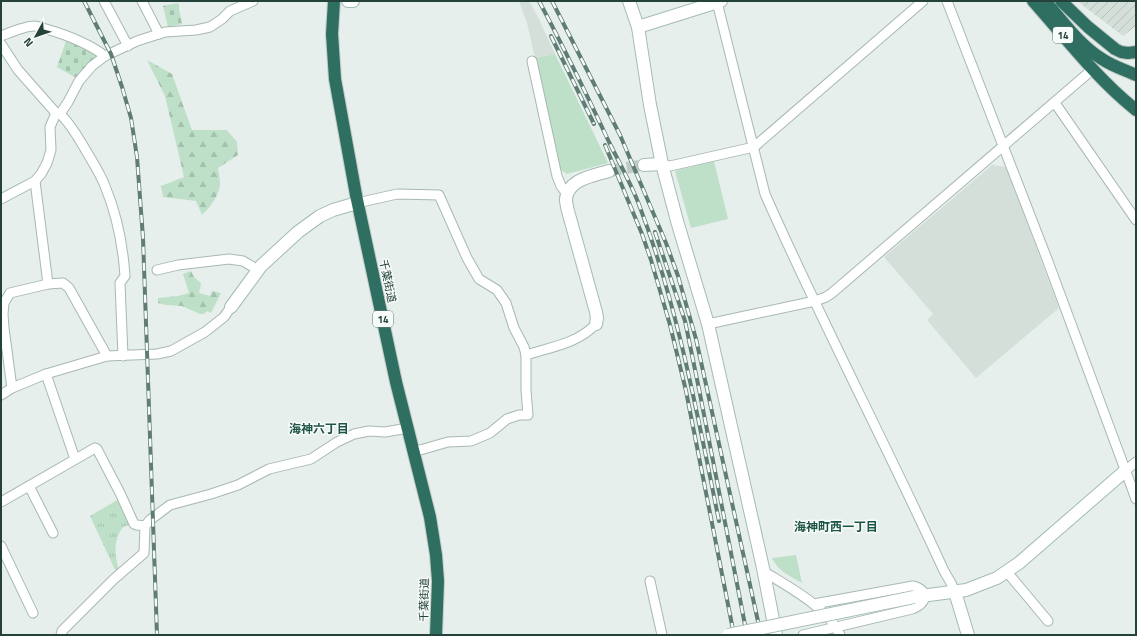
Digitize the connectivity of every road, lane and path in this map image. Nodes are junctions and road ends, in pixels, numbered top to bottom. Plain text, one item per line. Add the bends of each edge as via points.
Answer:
1 (104, 1) edge
2 (142, 1) edge
3 (253, 1) edge
4 (334, 1) edge
5 (348, 1) edge
6 (352, 1) edge
7 (629, 1) edge
8 (923, 1) edge
9 (946, 1) edge
10 (1033, 1) edge
11 (1045, 1) edge
12 (1062, 1) edge
13 (719, 2) edge
14 (638, 27) junction
15 (159, 34) junction
16 (1, 36) edge
17 (1, 44) edge
18 (128, 46) junction
19 (1136, 52) edge
20 (105, 56) junction
21 (532, 61) dead end
22 (1093, 69) junction
23 (1136, 75) edge
24 (1122, 99) junction
25 (1055, 103) junction
26 (1136, 110) edge
27 (58, 113) junction
28 (1136, 115) edge
29 (1004, 146) junction
30 (754, 147) junction
31 (662, 164) junction
32 (644, 166) tunnel mouth
33 (609, 171) tunnel mouth
34 (35, 181) junction
35 (567, 194) junction
36 (1, 199) edge
37 (357, 203) junction
38 (1136, 220) edge
39 (157, 270) dead end
40 (258, 270) junction
41 (48, 284) junction
42 (1, 289) edge
43 (10, 292) junction
44 (815, 301) junction
45 (231, 307) joint
46 (596, 324) joint
47 (708, 324) junction
48 (526, 355) junction
49 (108, 356) junction
50 (123, 356) junction
51 (46, 374) junction
52 (12, 388) junction
53 (1, 395) edge
54 (408, 428) junction
55 (413, 451) junction
56 (75, 459) junction
57 (1136, 462) edge
58 (1125, 471) junction
59 (29, 486) junction
60 (1136, 499) edge
61 (1, 502) edge
62 (145, 526) junction
63 (53, 533) dead end
64 (1, 546) edge
65 (763, 571) junction
66 (1007, 572) junction
67 (650, 581) dead end
68 (955, 592) junction
69 (920, 596) junction
70 (814, 604) junction
71 (33, 613) dead end
72 (1048, 621) dead end
73 (839, 631) edge
74 (61, 635) edge
75 (436, 635) edge
76 (662, 635) edge
77 (728, 635) edge
78 (776, 635) edge
79 (803, 635) edge
80 (968, 635) edge

1 - 18 street
2 - 15 street
3 - 15 street via 230,11 210,27
4 - 37 highway, 千葉街道 / 14 via 332,34 335,80
5 - 6 street
7 - 14 street
8 - 30 street
9 - 29 street
10 - 22 highway, 14
11 - 23 highway, 14 via 1092,52
12 - 19 highway via 1115,49 1121,52
13 - 14 street
13 - 30 street
14 - 31 street
15 - 18 street
16 - 20 street via 34,26 80,41
17 - 27 street via 18,70
18 - 20 street
20 - 27 street via 79,81 68,102
21 - 35 street via 557,176
22 - 24 highway, 14
22 - 25 street
24 - 26 highway, 14
24 - 28 highway
25 - 29 street
25 - 38 street
27 - 34 street via 50,127 51,150 47,163
27 - 50 street via 64,117 80,141 105,185 120,236 125,276 120,283
29 - 44 street via 832,293
29 - 58 street
30 - 31 street via 670,166
30 - 44 street via 766,194
31 - 32 street
31 - 47 street
33 - 35 street via 576,182
34 - 36 street
34 - 41 street
35 - 46 street via 568,211 596,312
37 - 40 street via 320,216 298,232
37 - 48 street via 398,194 439,195 479,279 497,290 506,303
37 - 54 highway, 千葉街道 / 14
39 - 40 street via 230,259 243,261
40 - 45 street
41 - 43 street
41 - 49 street via 63,283 69,288
42 - 43 street
43 - 52 street via 4,303 3,314
44 - 47 street
44 - 68 street
45 - 50 street via 224,317 205,332 171,351
46 - 48 street via 571,342
47 - 65 street
48 - 55 street via 528,415 507,419 490,433 471,441 448,442
49 - 50 street
49 - 51 street
51 - 52 street
51 - 56 street
52 - 53 street
54 - 55 highway, 千葉街道 / 14
54 - 62 street via 354,434 311,459 269,469 238,485 170,505
55 - 75 highway, 千葉街道 / 14 via 430,517 436,555
56 - 59 street
56 - 62 street via 92,449 97,449 134,524
57 - 58 street
58 - 60 street
58 - 66 street
59 - 61 street
59 - 63 street
62 - 74 street via 144,553 109,584 62,631
64 - 71 street
65 - 70 street
65 - 78 street
66 - 68 street via 978,586
66 - 72 street
67 - 76 street
68 - 69 street
68 - 80 street
69 - 70 street via 922,590 913,586
69 - 73 street via 923,603 918,607
69 - 77 street, bridge
70 - 73 street
73 - 79 street

